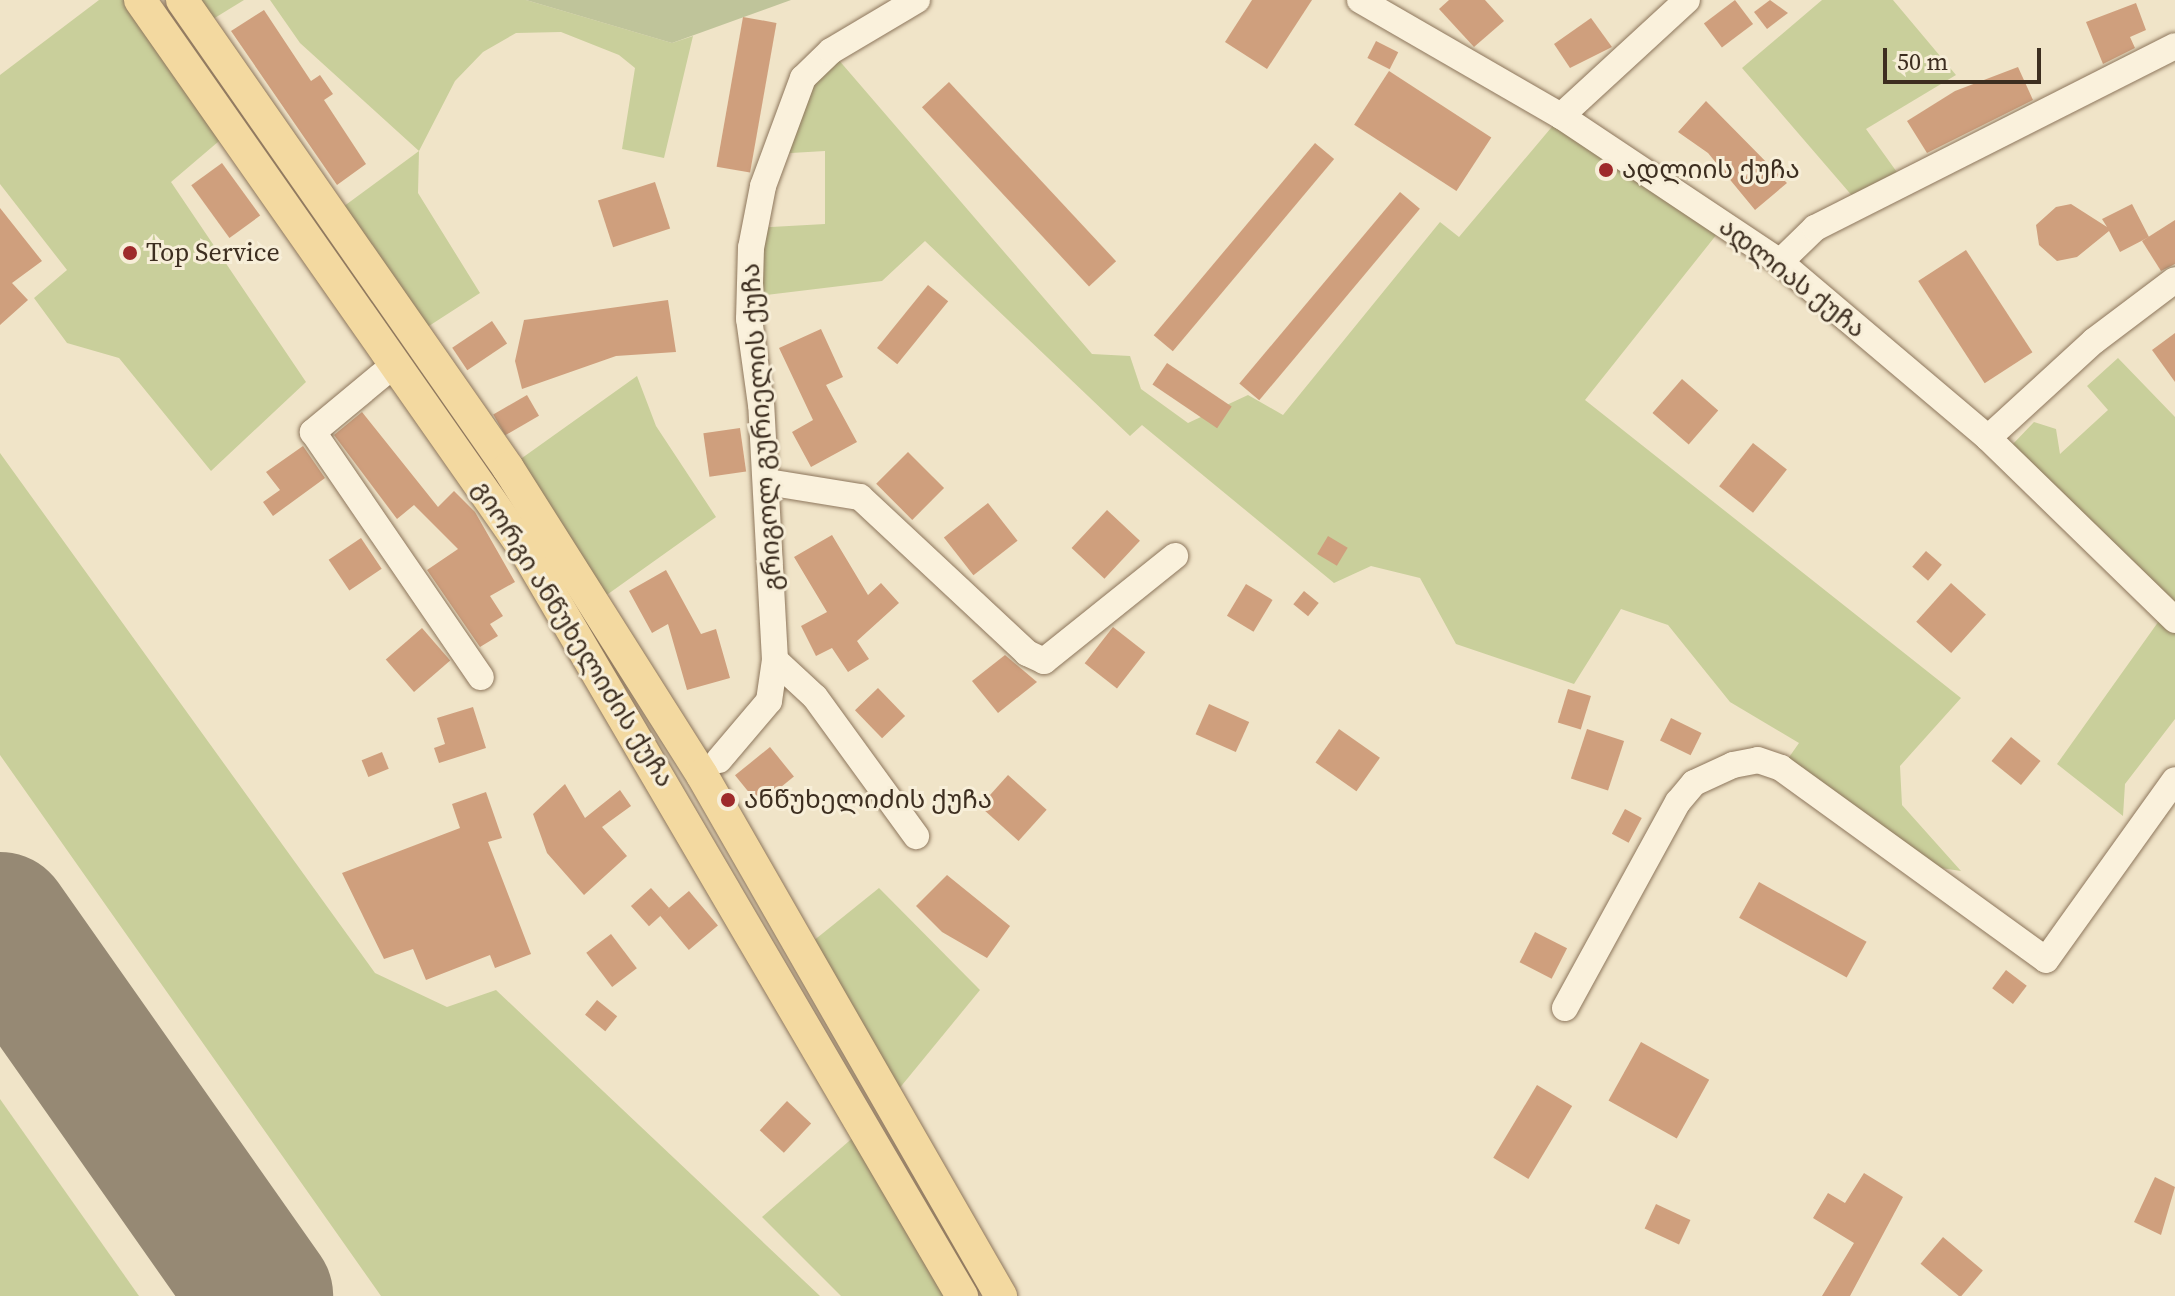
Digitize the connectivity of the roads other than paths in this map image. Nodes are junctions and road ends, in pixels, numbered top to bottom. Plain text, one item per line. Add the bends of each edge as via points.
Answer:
1 (140, 0) edge
2 (182, 0) edge
3 (917, 0) edge
4 (1360, 0) edge
5 (1687, 0) edge
6 (2175, 46) edge
7 (1561, 116) junction
8 (1780, 262) junction
9 (2175, 280) edge
10 (395, 364) junction
11 (1988, 438) junction
12 (767, 482) junction
13 (1175, 556) dead end
14 (2175, 620) edge
15 (775, 660) junction
16 (481, 677) dead end
17 (719, 760) dead end
18 (2175, 780) edge
19 (916, 836) dead end
20 (1565, 1008) dead end
21 (962, 1296) edge
22 (1001, 1296) edge

1 - 10 main road, გიორგი ანწუხელიძის ქუჩა
2 - 22 main road, გიორგი ანწუხელიძის ქუჩა via 516,480 702,775
3 - 12 street, გრიგოლ გურიელის ქუჩა via 831,51 803,78 763,186 751,248 749,319
4 - 7 street, ადლიას ქუჩა
5 - 7 street
6 - 8 street via 1815,228
7 - 8 street, ადლიას ქუჩა
8 - 11 street, ადლიას ქუჩა
9 - 11 street via 2094,341
10 - 16 street via 313,432
10 - 21 main road, გიორგი ანწუხელიძის ქუჩა via 525,550 661,773
11 - 14 street, ადლიას ქუჩა
12 - 13 street via 860,497 1027,653 1044,661
12 - 15 street, გრიგოლ გურიელის ქუჩა
15 - 17 street, გრიგოლ გურიელის ქუჩა via 769,701
15 - 19 street via 815,697
18 - 20 street via 2046,960 1781,768 1758,760 1712,774 1678,802

